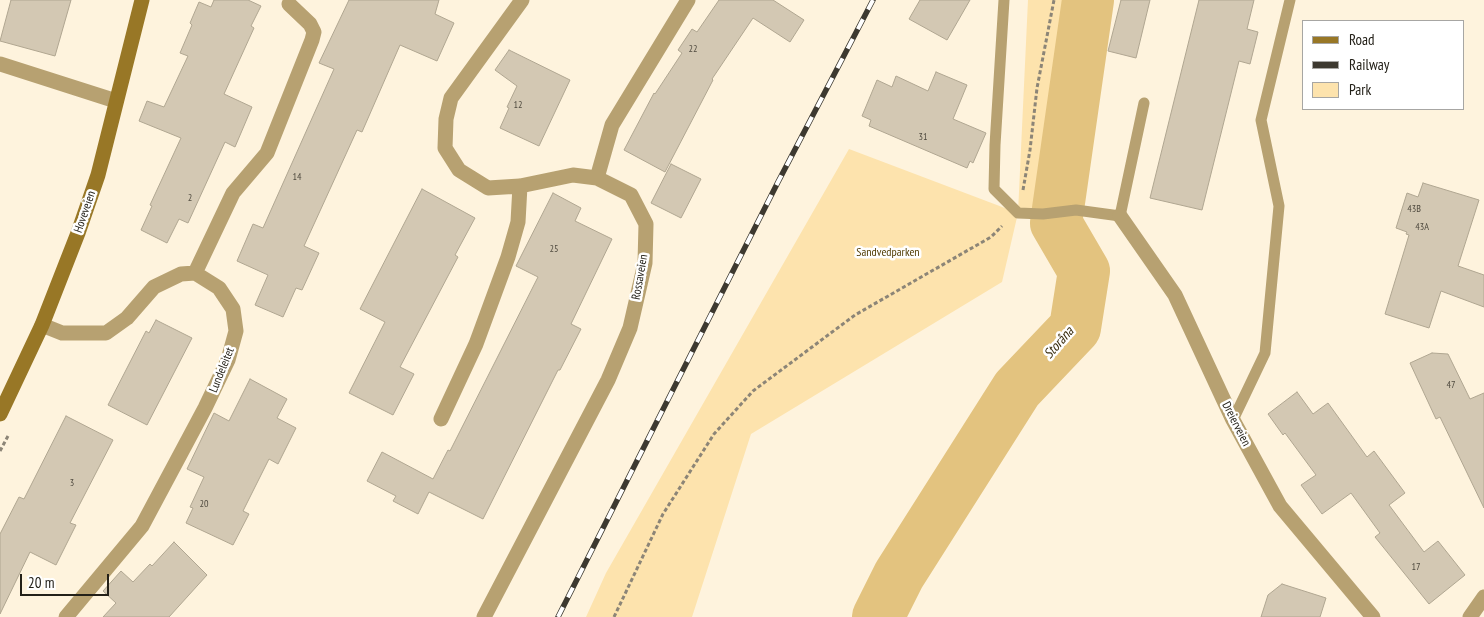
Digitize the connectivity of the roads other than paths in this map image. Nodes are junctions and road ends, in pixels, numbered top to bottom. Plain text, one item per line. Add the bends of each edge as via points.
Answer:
1 (142, 0) edge
2 (522, 0) edge
3 (688, 0) edge
4 (1004, 0) edge
5 (1290, 0) edge
6 (289, 4) dead end
7 (0, 64) edge
8 (116, 101) junction
9 (1144, 103) dead end
10 (596, 178) junction
11 (520, 186) junction
12 (1120, 216) junction
13 (195, 273) junction
14 (42, 325) junction
15 (0, 414) edge
16 (441, 419) dead end
17 (1232, 420) junction
18 (1484, 597) edge
19 (66, 617) edge
20 (484, 617) edge
21 (1373, 617) edge
22 (1470, 617) edge

1 - 8 main road, Hoveveien
2 - 11 street, Rossaveien via 451,98 445,148 459,170 488,188
3 - 10 street via 612,125
4 - 12 lane via 994,188 1018,213 1076,210
5 - 17 lane via 1261,120 1279,206 1265,353
6 - 13 street via 310,24 314,32 312,40 266,153 233,193
7 - 8 street
8 - 14 main road, Hoveveien via 98,175
9 - 12 lane
10 - 11 street, Rossaveien via 573,175
10 - 20 street, Rossaveien via 631,195 646,224 645,263 630,328 608,380
11 - 16 street via 518,222 508,257 476,344
12 - 17 street, Dreierveien via 1175,295
13 - 14 street via 180,274 154,287 127,318 106,333 62,333
13 - 19 street, Lundeleitet via 219,288 233,309 236,331 228,360 142,526
14 - 15 main road, Hoveveien
17 - 21 street, Dreierveien via 1280,506
18 - 22 street

